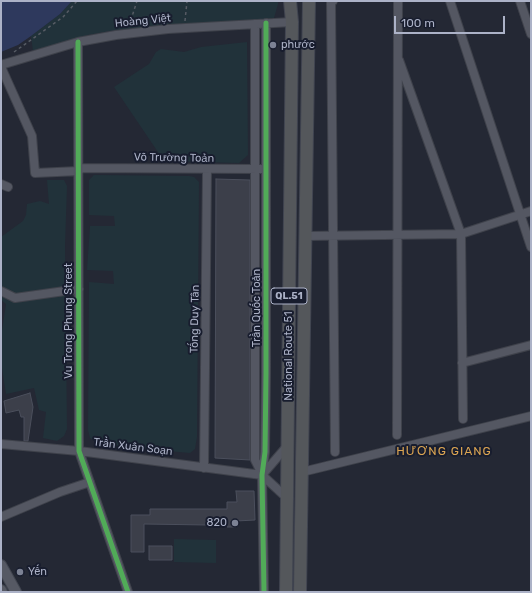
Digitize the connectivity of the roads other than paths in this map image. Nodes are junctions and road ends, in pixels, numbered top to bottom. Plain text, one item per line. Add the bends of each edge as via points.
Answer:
1 (290, 1) edge
2 (309, 1) edge
3 (333, 1) edge
4 (398, 1) edge
5 (450, 1) edge
6 (520, 1) edge
7 (292, 22) junction
8 (266, 23) junction
9 (255, 24) junction
10 (531, 34) edge
11 (78, 42) junction
12 (397, 55) junction
13 (1, 66) edge
14 (79, 170) junction
15 (207, 170) junction
16 (256, 170) junction
17 (268, 170) junction
18 (531, 211) edge
19 (520, 215) junction
20 (461, 234) junction
21 (306, 236) junction
22 (332, 236) junction
23 (396, 236) junction
24 (531, 247) edge
25 (267, 268) junction
26 (256, 269) junction
27 (79, 289) junction
28 (1, 291) edge
29 (531, 345) edge
30 (462, 363) junction
31 (256, 373) junction
32 (266, 373) junction
33 (531, 416) edge
34 (463, 419) dead end
35 (397, 435) dead end
36 (1, 444) edge
37 (289, 444) junction
38 (79, 451) junction
39 (335, 452) dead end
40 (204, 468) junction
41 (302, 472) junction
42 (262, 474) junction
43 (90, 482) junction
44 (287, 498) junction
45 (1, 518) edge
46 (1, 565) edge
47 (16, 592) edge
48 (128, 592) edge
49 (264, 592) edge
50 (286, 592) edge
51 (300, 592) edge

1 - 7 highway, National Route 51 / QL.51
2 - 21 highway, National Route 51 / QL.51
3 - 22 street
4 - 12 street
5 - 19 street
6 - 10 street
7 - 8 street, Hoàng Việt
7 - 37 highway, National Route 51 / QL.51
8 - 9 street, Hoàng Việt
8 - 17 street, Trần Quốc Toản
9 - 11 street, Hoàng Việt via 161,30
9 - 16 street, Trần Quốc Toản
11 - 13 street, Hoàng Việt
11 - 14 street, Vu Trong Phung Street
12 - 20 street
12 - 23 street
13 - 14 street, Võ Trường Toản via 32,136 35,173
14 - 15 street, Võ Trường Toản
14 - 27 street, Vu Trong Phung Street
15 - 16 street, Võ Trường Toản
15 - 40 street, Tống Duy Tân
16 - 17 street, Võ Trường Toản
16 - 26 street, Trần Quốc Toản
17 - 25 street, Trần Quốc Toản
18 - 19 street
19 - 20 street
19 - 24 street
20 - 23 street
20 - 30 street
21 - 22 street
21 - 41 highway, National Route 51 / QL.51
22 - 23 street
22 - 39 street
23 - 35 street
25 - 26 street
25 - 32 street, Trần Quốc Toản
26 - 31 street, Trần Quốc Toản
27 - 28 street via 15,298
27 - 38 street, Vu Trong Phung Street
29 - 30 street
30 - 34 street
31 - 32 street
31 - 42 street, Trần Quốc Toản via 255,460
32 - 42 street, Trần Quốc Toản via 265,452
33 - 41 street
36 - 38 street, Trần Xuân Soạn
37 - 42 street
37 - 44 highway, National Route 51 / QL.51
38 - 40 street, Trần Xuân Soạn
38 - 43 street, Vu Trong Phung Street
40 - 42 street, Trần Xuân Soạn
41 - 51 highway, National Route 51 / QL.51
42 - 44 street
42 - 49 street, Trần Quốc Toản
43 - 45 street
43 - 48 street, Vu Trong Phung Street
44 - 50 highway, National Route 51 / QL.51
46 - 47 main road

